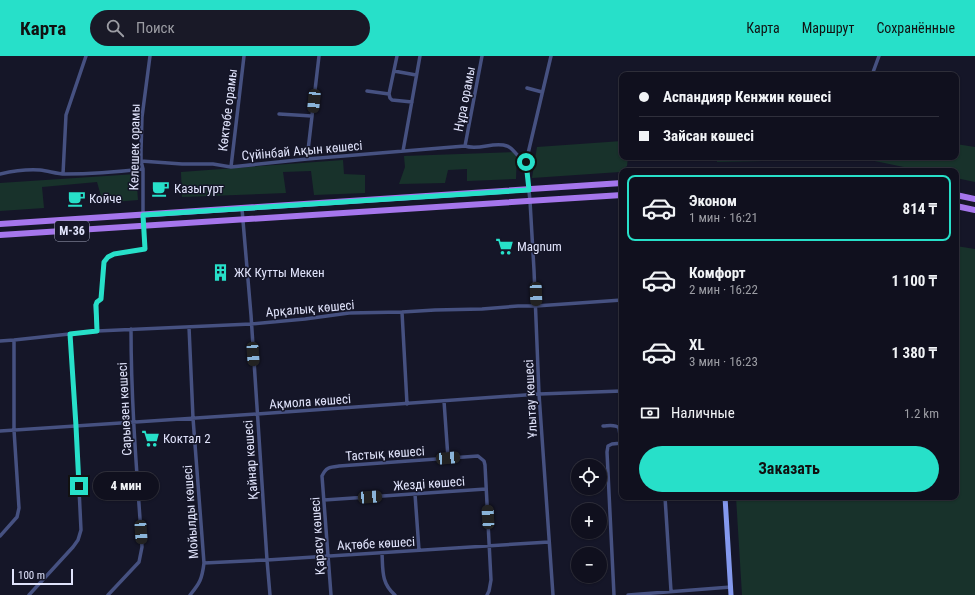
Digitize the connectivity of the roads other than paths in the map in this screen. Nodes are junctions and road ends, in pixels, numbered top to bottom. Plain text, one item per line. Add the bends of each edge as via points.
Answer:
1 (86, 56) edge
2 (150, 56) edge
3 (244, 56) edge
4 (319, 56) edge
5 (397, 56) edge
6 (420, 56) edge
7 (482, 56) edge
8 (551, 56) edge
9 (879, 56) edge
10 (394, 71) junction
11 (873, 72) edge
12 (416, 75) junction
13 (527, 88) dead end
14 (367, 91) dead end
15 (542, 92) junction
16 (389, 94) junction
17 (412, 102) junction
18 (279, 114) dead end
19 (312, 116) junction
20 (466, 146) junction
21 (403, 152) junction
22 (307, 159) junction
23 (141, 161) junction
24 (526, 162) junction
25 (231, 167) junction
26 (143, 169) junction
27 (0, 174) edge
28 (63, 174) junction
29 (619, 183) edge
30 (529, 190) junction
31 (619, 195) edge
32 (959, 196) edge
33 (975, 199) edge
34 (530, 201) junction
35 (959, 207) edge
36 (242, 209) junction
37 (975, 210) edge
38 (143, 215) junction
39 (244, 220) junction
40 (0, 224) edge
41 (144, 226) junction
42 (0, 235) edge
43 (619, 300) edge
44 (536, 306) junction
45 (402, 312) junction
46 (251, 324) junction
47 (189, 327) junction
48 (131, 329) junction
49 (97, 331) junction
50 (70, 334) junction
51 (14, 340) junction
52 (0, 341) edge
53 (619, 391) edge
54 (539, 394) junction
55 (444, 401) junction
56 (407, 404) junction
57 (257, 414) junction
58 (193, 418) junction
59 (134, 422) junction
60 (76, 426) junction
61 (603, 426) dead end
62 (619, 428) edge
63 (14, 430) junction
64 (0, 432) edge
65 (619, 443) edge
66 (448, 458) junction
67 (322, 476) joint
68 (486, 489) junction
69 (415, 494) junction
70 (324, 500) junction
71 (665, 500) edge
72 (725, 500) edge
73 (0, 536) edge
74 (549, 542) junction
75 (489, 546) junction
76 (419, 550) junction
77 (382, 553) junction
78 (329, 556) junction
79 (267, 560) junction
80 (204, 563) junction
81 (731, 587) junction
82 (671, 591) junction
83 (29, 595) edge
84 (108, 595) edge
85 (190, 595) edge
86 (270, 595) edge
87 (331, 595) edge
88 (395, 595) edge
89 (487, 595) edge
90 (553, 595) edge
91 (614, 595) edge
92 (628, 595) edge
93 (731, 595) edge

1 - 28 street via 66,115
2 - 23 street, Келешек орамы via 142,117
3 - 25 street, Көктөбе орамы
4 - 19 street
5 - 10 street
6 - 12 street
7 - 20 street, Нұра орамы
8 - 15 street, Ұлытау көшесі
9 - 11 street
10 - 12 street
10 - 16 street
12 - 17 street
13 - 15 street
14 - 16 street
15 - 24 street, Ұлытау көшесі
16 - 17 street via 392,100
17 - 21 street
18 - 19 street
19 - 22 street
20 - 21 street, Сүйінбай Ақын көшесі
20 - 24 street, Сүйінбай Ақын көшесі via 474,148 505,145 519,159
21 - 22 street, Сүйінбай Ақын көшесі
22 - 25 street, Сүйінбай Ақын көшесі
23 - 25 street, Сүйінбай Ақын көшесі
23 - 26 street, Келешек орамы
24 - 30 street, Ұлытау көшесі
26 - 28 street
26 - 38 street, Келешек орамы
27 - 28 street via 39,170
29 - 30 main road, M-36
30 - 34 street, Ұлытау көшесі
30 - 36 main road, M-36
31 - 34 main road, M-36
32 - 33 main road
34 - 39 main road, M-36
34 - 44 street, Ұлытау көшесі
35 - 37 main road
36 - 38 main road, M-36
36 - 39 street, Қайнар көшесі
38 - 40 main road, M-36
38 - 41 street
39 - 41 main road, M-36
39 - 46 street, Қайнар көшесі
41 - 42 main road, M-36
41 - 49 street via 145,249 111,255 104,262 101,299 96,305
43 - 44 street, Арқалық көшесі
44 - 45 street, Арқалық көшесі
44 - 54 street, Ұлытау көшесі
45 - 46 street, Арқалық көшесі via 349,313
45 - 56 street
46 - 47 street, Арқалық көшесі
46 - 57 street, Қайнар көшесі
47 - 48 street, Арқалық көшесі
47 - 58 street, Мойылды көшесі
48 - 49 street, Арқалық көшесі
48 - 59 street, Сарыөзен көшесі
49 - 50 street, Арқалық көшесі
50 - 51 street, Арқалық көшесі
50 - 60 street
51 - 52 street, Арқалық көшесі
51 - 63 street
53 - 54 street, Ақмола көшесі
54 - 55 street, Ақмола көшесі
54 - 74 street, Ұлытау көшесі
55 - 56 street, Ақмола көшесі
55 - 66 street
56 - 57 street, Ақмола көшесі
57 - 58 street, Ақмола көшесі
57 - 79 street, Қайнар көшесі
58 - 59 street, Ақмола көшесі
58 - 80 street, Мойылды көшесі
59 - 60 street, Ақмола көшесі
59 - 84 street, Сарыөзен көшесі via 142,548 139,562
60 - 63 street, Ақмола көшесі
60 - 83 street via 81,530 73,547
61 - 62 street
63 - 64 street, Ақмола көшесі
63 - 73 street via 19,508 17,517
65 - 91 street via 608,446 607,460
66 - 67 street, Тастық көшесі via 331,467 325,470
66 - 68 street, Тастық көшесі via 481,458 485,465
67 - 70 street, Қарасу көшесі
68 - 69 street, Жезді көшесі
68 - 75 street
69 - 70 street, Жезді көшесі
69 - 76 street
70 - 78 street, Қарасу көшесі
71 - 82 street
72 - 81 street
74 - 75 street, Ақтөбе көшесі
74 - 90 street, Ұлытау көшесі
75 - 76 street, Ақтөбе көшесі
75 - 89 street via 491,580
76 - 77 street, Ақтөбе көшесі
77 - 78 street, Ақтөбе көшесі
77 - 88 street via 385,583
78 - 79 street, Ақтөбе көшесі
78 - 87 street, Қарасу көшесі
79 - 80 street, Ақтөбе көшесі
79 - 86 street, Қайнар көшесі
80 - 85 street, Мойылды көшесі via 200,582
81 - 82 street
81 - 93 street
82 - 92 street

